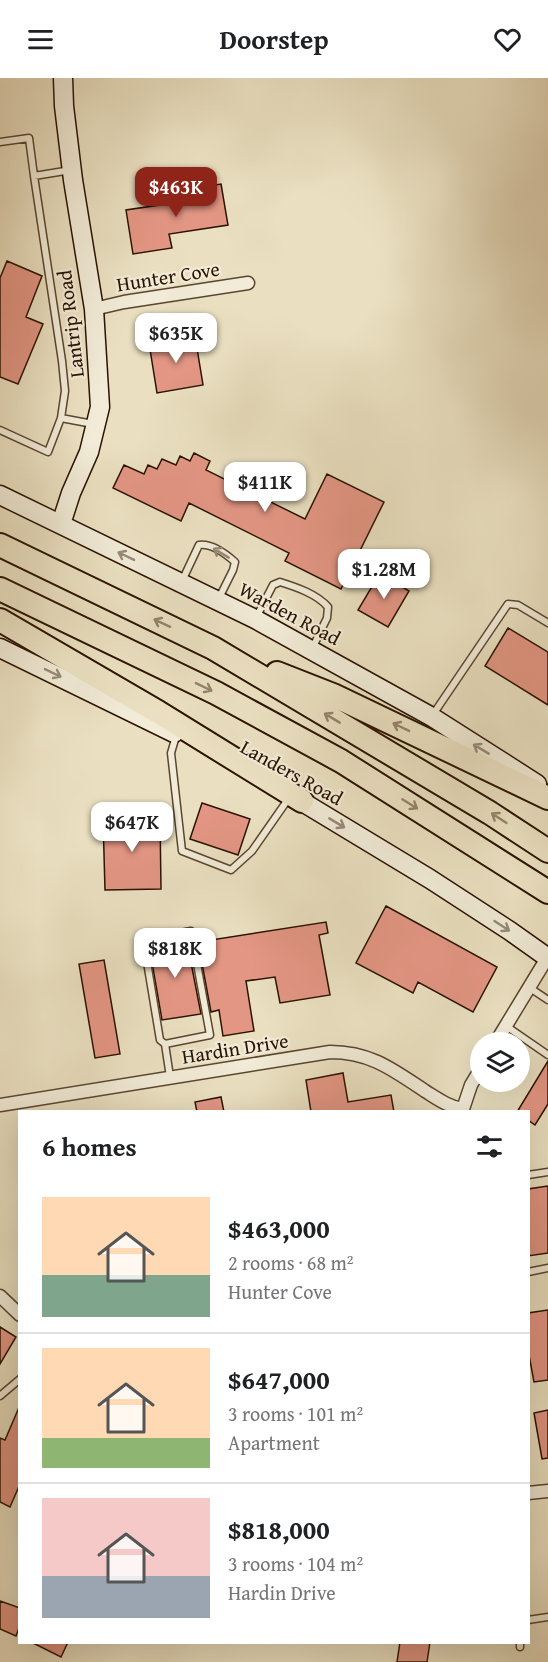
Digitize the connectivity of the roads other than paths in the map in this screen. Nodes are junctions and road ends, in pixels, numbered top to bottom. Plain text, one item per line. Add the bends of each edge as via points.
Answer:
1 (63, 78) edge
2 (0, 142) edge
3 (71, 170) junction
4 (34, 176) junction
5 (248, 283) dead end
6 (94, 309) junction
7 (61, 418) junction
8 (97, 425) junction
9 (0, 430) edge
10 (0, 495) edge
11 (61, 524) junction
12 (0, 545) edge
13 (182, 583) junction
14 (0, 589) edge
15 (218, 600) junction
16 (255, 619) junction
17 (0, 620) edge
18 (548, 624) edge
19 (0, 648) edge
20 (213, 648) junction
21 (312, 650) junction
22 (432, 717) junction
23 (177, 734) junction
24 (548, 792) edge
25 (297, 798) junction
26 (548, 798) edge
27 (548, 851) edge
28 (548, 892) edge
29 (548, 958) edge
30 (530, 988) junction
31 (548, 1000) edge
32 (506, 1026) junction
33 (502, 1032) edge
34 (165, 1044) junction
35 (548, 1055) edge
36 (170, 1077) junction
37 (470, 1088) edge
38 (0, 1105) edge
39 (462, 1110) edge
40 (548, 1172) edge
41 (530, 1175) edge
42 (548, 1268) edge
43 (530, 1272) edge
44 (0, 1296) edge
45 (18, 1313) edge
46 (18, 1381) edge
47 (0, 1396) edge
48 (548, 1491) edge
49 (530, 1493) edge
50 (548, 1617) edge
51 (530, 1620) edge

1 - 3 main road, Lantrip Road
2 - 4 lane via 29,138
3 - 4 lane
3 - 6 main road, Lantrip Road
4 - 7 lane via 62,361 65,391
5 - 6 street, Hunter Cove
6 - 8 main road, Lantrip Road via 100,407
7 - 8 lane
7 - 9 lane via 48,452
8 - 11 main road, Lantrip Road
10 - 11 main road, Warden Road
13 -> 11 main road, Warden Road
20 -> 12 highway
13 - 15 main road, Warden Road
15 -> 13 lane via 235,562 214,548 199,545
14 -> 28 highway via 206,688 341,761
15 - 16 main road, Warden Road
16 - 21 main road, Warden Road
16 - 21 lane via 273,585 280,582 324,602 328,607 327,618
17 - 25 highway
18 - 22 lane via 518,605 508,604
19 -> 23 main road, Landers Road
26 -> 20 highway via 333,695
27 -> 20 highway
21 - 22 main road, Warden Road
24 -> 22 main road, Warden Road
23 - 25 main road, Landers Road
23 - 25 lane via 171,753 182,850 231,870 252,852
25 -> 29 main road, Landers Road via 430,879
29 - 30 street
30 - 31 lane
30 - 32 street
32 - 33 street
32 - 35 lane
34 - 34 lane via 210,1035 191,931 147,939 144,944 160,1040
34 - 36 lane
36 - 38 street, Hardin Drive
36 - 39 street, Hardin Drive via 347,1052 375,1059 442,1103
37 - 39 street
40 - 41 lane
42 - 43 lane
44 - 45 street
46 - 47 lane
48 - 49 street
50 - 51 lane

